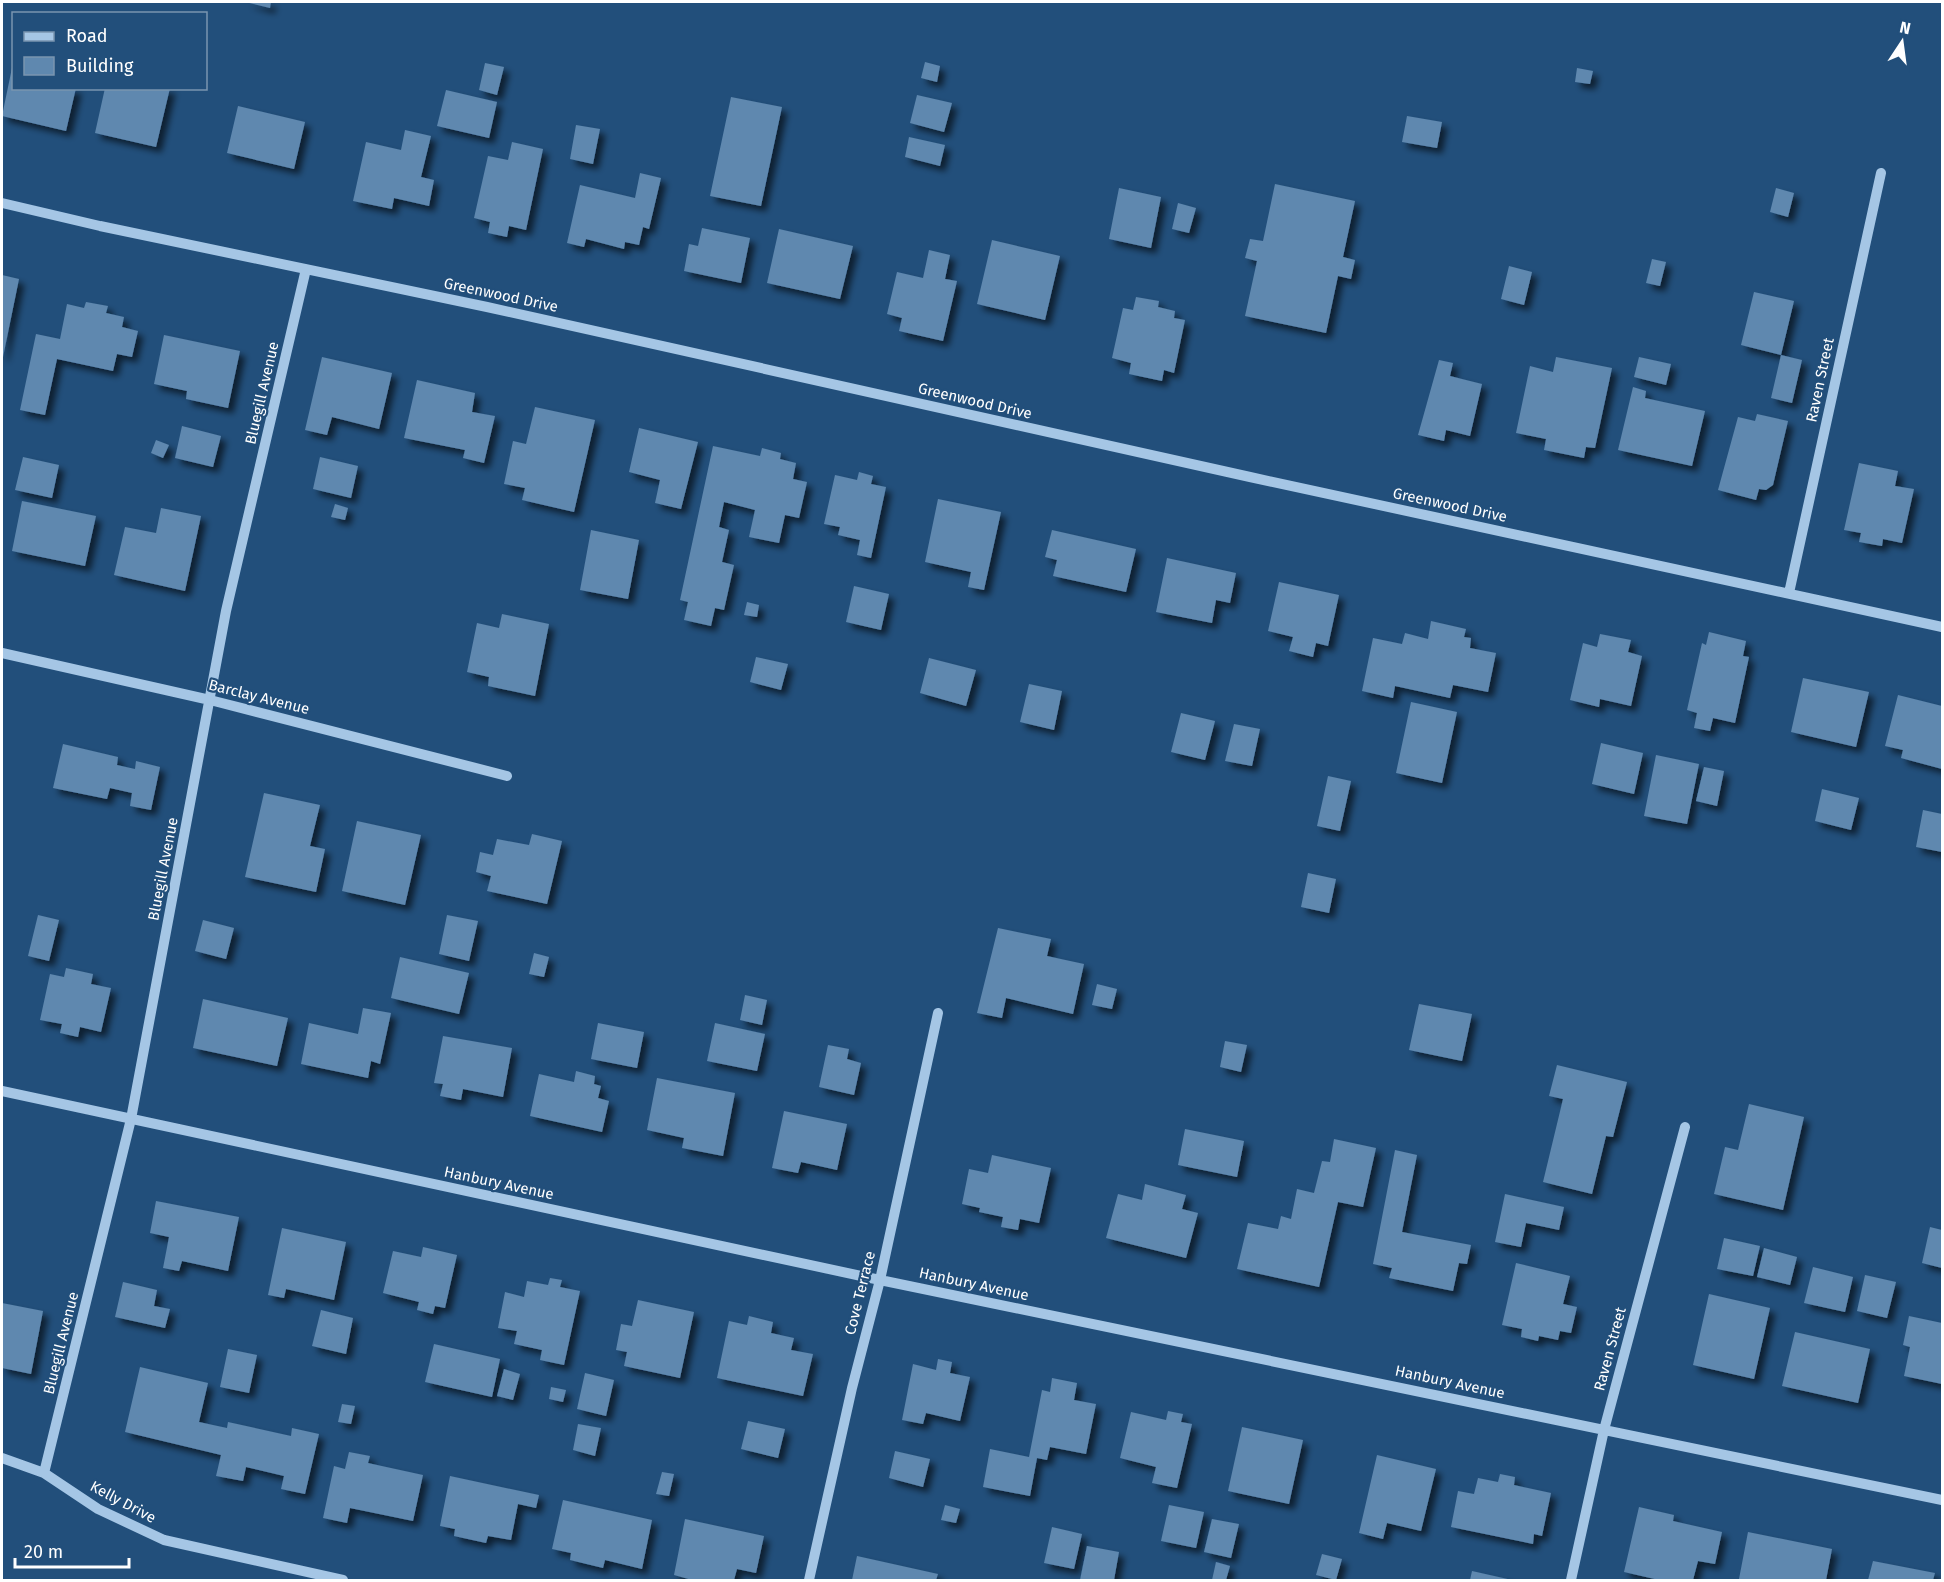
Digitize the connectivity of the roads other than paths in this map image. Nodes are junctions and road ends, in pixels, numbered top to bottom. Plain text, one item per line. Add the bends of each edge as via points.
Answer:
1 (1881, 173) dead end
2 (2, 202) edge
3 (306, 269) junction
4 (1789, 593) junction
5 (1942, 627) edge
6 (2, 653) edge
7 (210, 700) junction
8 (507, 776) dead end
9 (938, 1013) dead end
10 (2, 1091) edge
11 (131, 1119) junction
12 (1685, 1126) dead end
13 (880, 1280) junction
14 (1604, 1430) junction
15 (2, 1458) edge
16 (44, 1473) junction
17 (1942, 1500) edge
18 (343, 1581) edge
19 (809, 1581) edge
20 (1571, 1581) edge

1 - 4 street, Raven Street
2 - 3 street, Greenwood Drive
3 - 4 street, Greenwood Drive
3 - 7 street, Bluegill Avenue via 226,611
4 - 5 street, Greenwood Drive
6 - 7 street, Barclay Avenue
7 - 8 street, Barclay Avenue
7 - 11 street, Bluegill Avenue
9 - 13 street, Cove Terrace
10 - 11 street, Hanbury Avenue
11 - 13 street, Hanbury Avenue
11 - 16 street, Bluegill Avenue
12 - 14 street, Raven Street
13 - 14 street, Hanbury Avenue
13 - 19 street, Cove Terrace
14 - 17 street, Hanbury Avenue
14 - 20 street, Raven Street
15 - 16 street, Kelly Drive
16 - 18 street, Kelly Drive via 98,1509 164,1540

